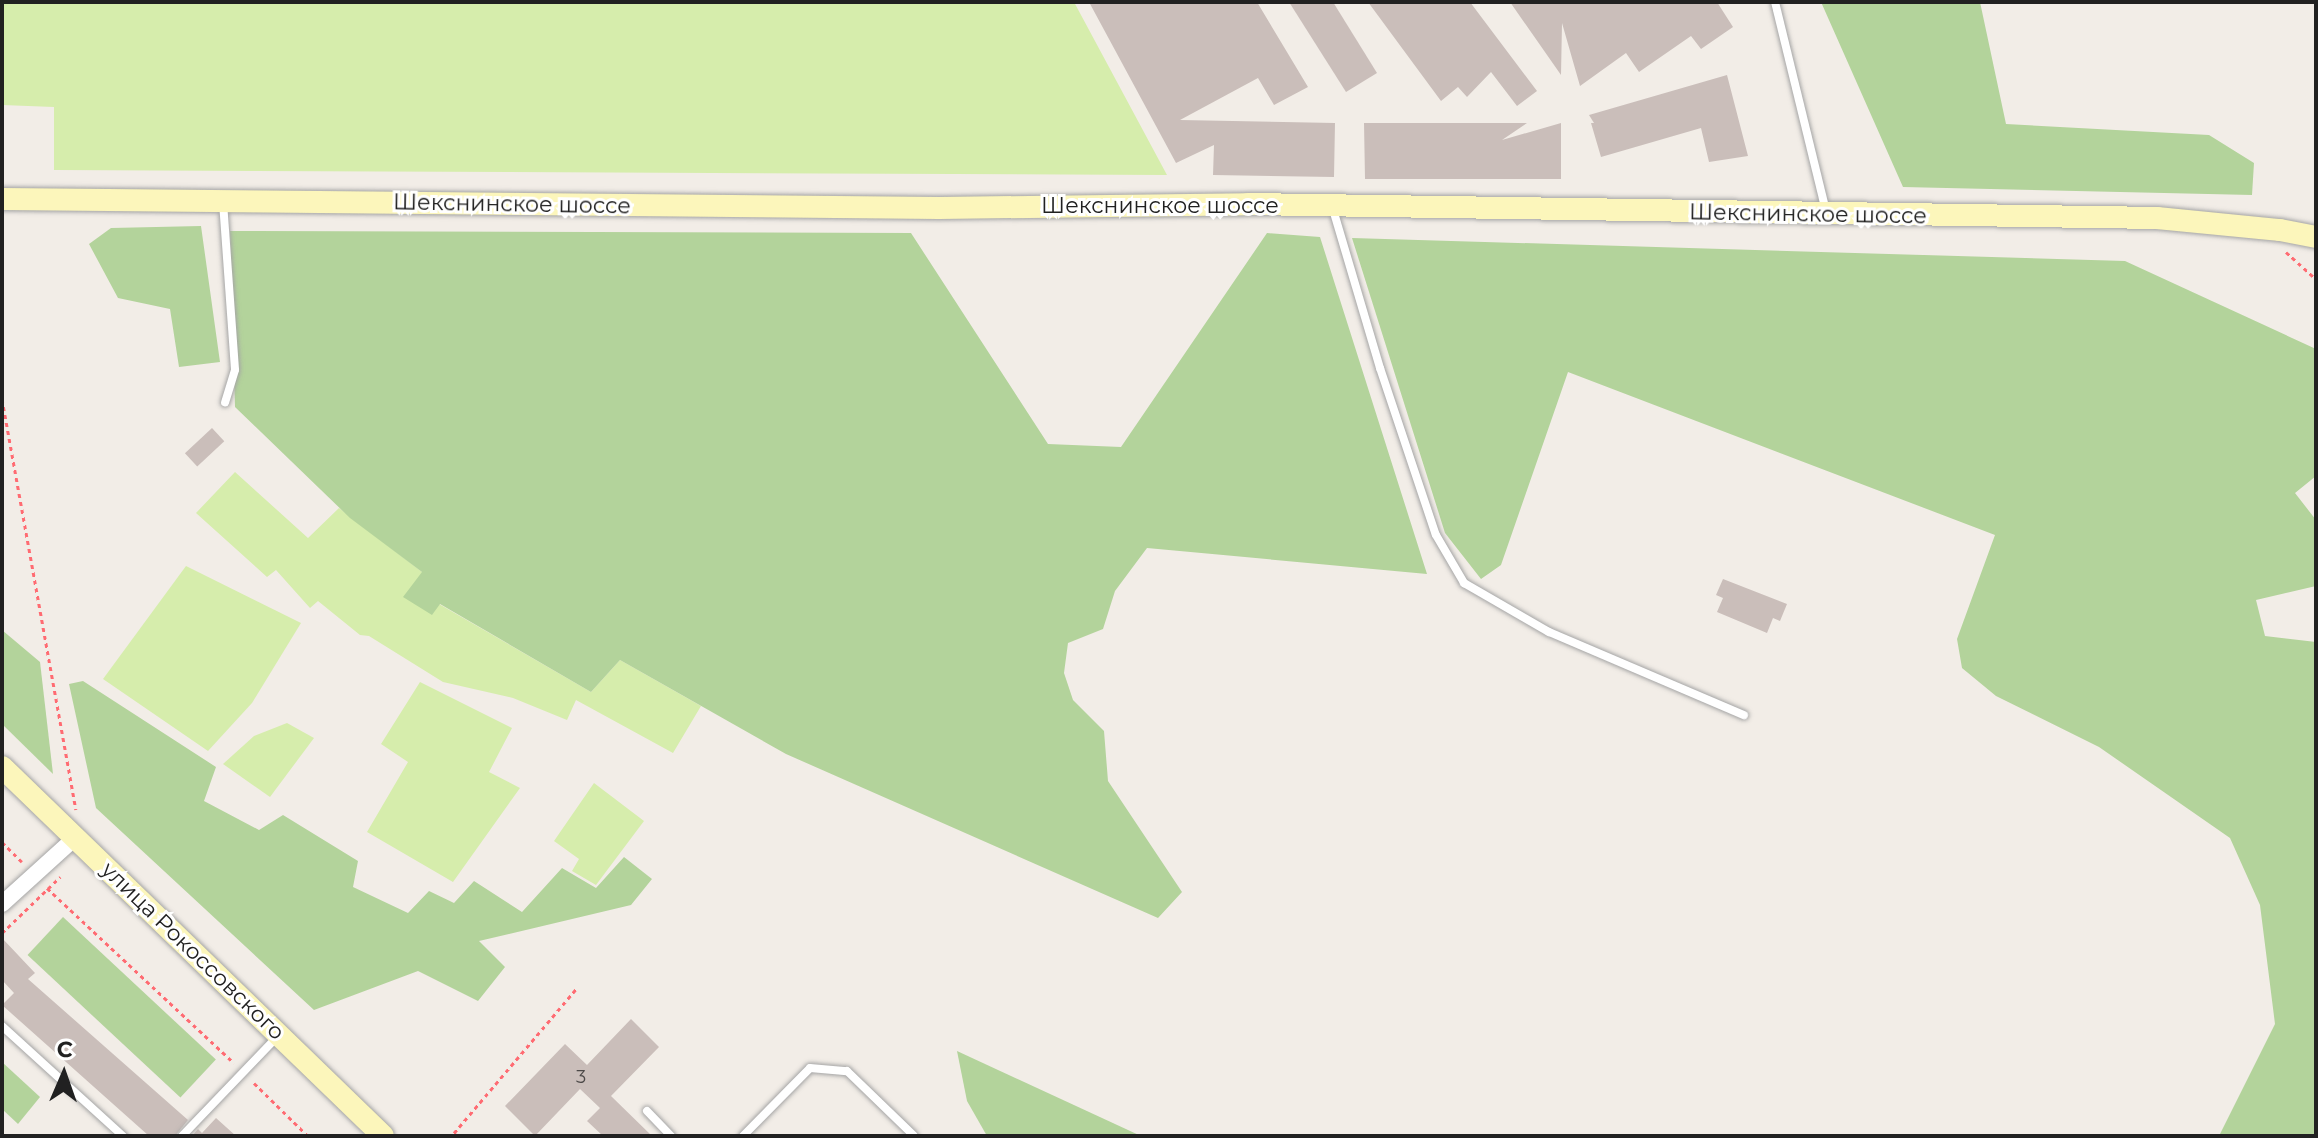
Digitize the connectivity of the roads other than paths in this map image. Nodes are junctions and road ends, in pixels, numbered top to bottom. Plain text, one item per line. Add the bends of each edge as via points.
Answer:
1 (1775, 2) edge
2 (2, 199) edge
3 (223, 201) junction
4 (1332, 206) junction
5 (1827, 215) junction
6 (2316, 237) edge
7 (225, 403) dead end
8 (1744, 715) dead end
9 (2, 767) edge
10 (76, 837) junction
11 (2, 904) edge
12 (2, 1026) edge
13 (279, 1035) junction
14 (647, 1111) dead end
15 (123, 1136) edge
16 (182, 1136) edge
17 (383, 1136) edge
18 (671, 1136) edge
19 (743, 1136) edge
20 (914, 1136) edge

1 - 5 lane
2 - 3 main road, Шекснинское шоссе
3 - 4 main road, Шекснинское шоссе
3 - 7 lane via 235,370
4 - 5 main road, Шекснинское шоссе
4 - 8 lane via 1436,535 1464,583 1549,632
5 - 6 main road, Шекснинское шоссе via 2157,218
9 - 10 main road, улица Рокоссовского
10 - 11 street
10 - 13 main road, улица Рокоссовского
12 - 15 lane
13 - 16 lane
13 - 17 main road, улица Рокоссовского
14 - 18 lane
19 - 20 lane via 810,1068 847,1071

